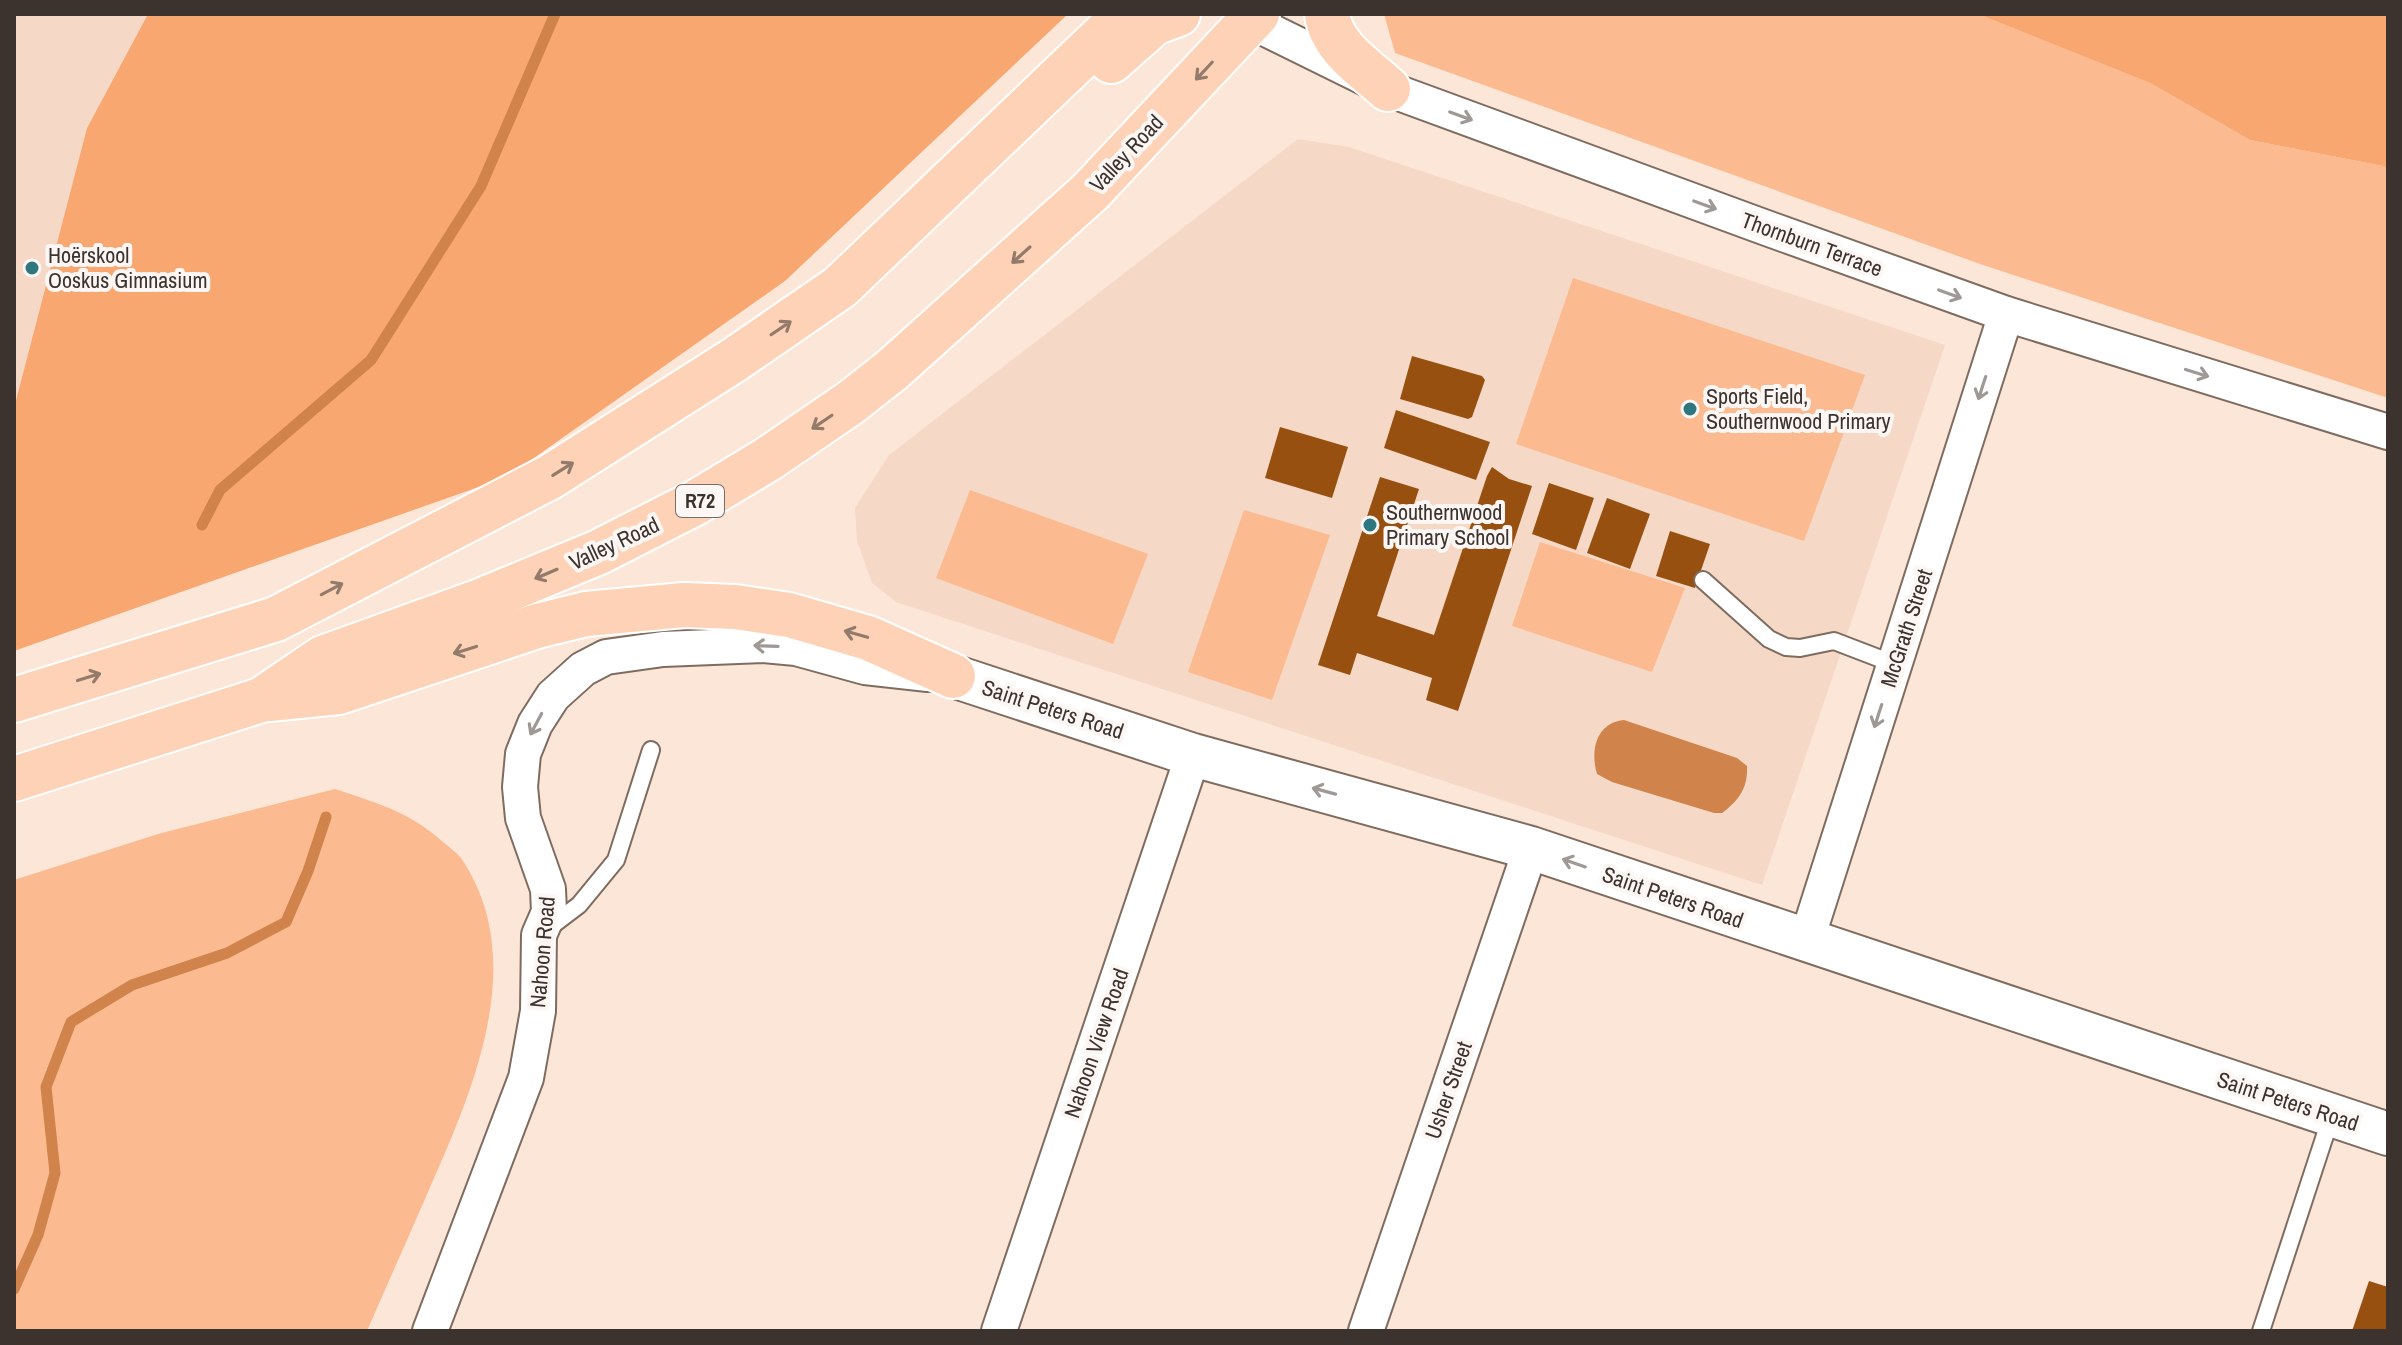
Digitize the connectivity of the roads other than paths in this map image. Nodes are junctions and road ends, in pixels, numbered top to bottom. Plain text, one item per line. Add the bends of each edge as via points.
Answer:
1 (1126, 14) edge
2 (1178, 14) edge
3 (1327, 14) edge
4 (1240, 16) edge
5 (1388, 89) junction
6 (913, 220) junction
7 (2006, 314) junction
8 (2388, 432) edge
9 (1703, 580) dead end
10 (1894, 664) junction
11 (953, 676) junction
12 (14, 700) edge
13 (261, 700) junction
14 (651, 750) dead end
15 (1193, 755) junction
16 (14, 779) edge
17 (1531, 848) junction
18 (539, 935) junction
19 (1806, 942) junction
20 (2331, 1115) junction
21 (2388, 1134) edge
22 (430, 1331) edge
23 (999, 1331) edge
24 (1366, 1331) edge
25 (2261, 1331) edge

1 - 6 highway
2 - 6 highway via 1154,23 1013,149
3 - 5 highway via 1347,52
4 - 5 street, Thornburn Terrace
4 -> 13 highway, Valley Road / R72 via 1090,192 892,370 826,419 695,503 599,552 323,658
5 -> 7 street, Thornburn Terrace
12 -> 6 highway via 276,619 550,477 840,287
7 -> 8 street, Thornburn Terrace
7 -> 10 street, McGrath Street
9 - 10 lane via 1769,639 1786,647 1834,641
10 -> 19 street, McGrath Street
11 -> 13 highway via 868,638 789,615 684,605 586,614 339,692
11 - 15 street, Saint Peters Road
11 -> 18 street, Nahoon Road via 865,667 763,645 631,652 583,669 553,696 523,754 523,818 548,889 549,912
13 - 16 highway, Valley Road / R72
14 - 18 lane via 616,860 579,905
17 -> 15 street, Saint Peters Road
15 - 23 street, Nahoon View Road
19 -> 17 street, Saint Peters Road
17 - 24 street, Usher Street
18 - 22 street, Nahoon Road via 538,1011 526,1078
19 - 20 street, Saint Peters Road
20 - 21 street, Saint Peters Road
20 - 25 lane

